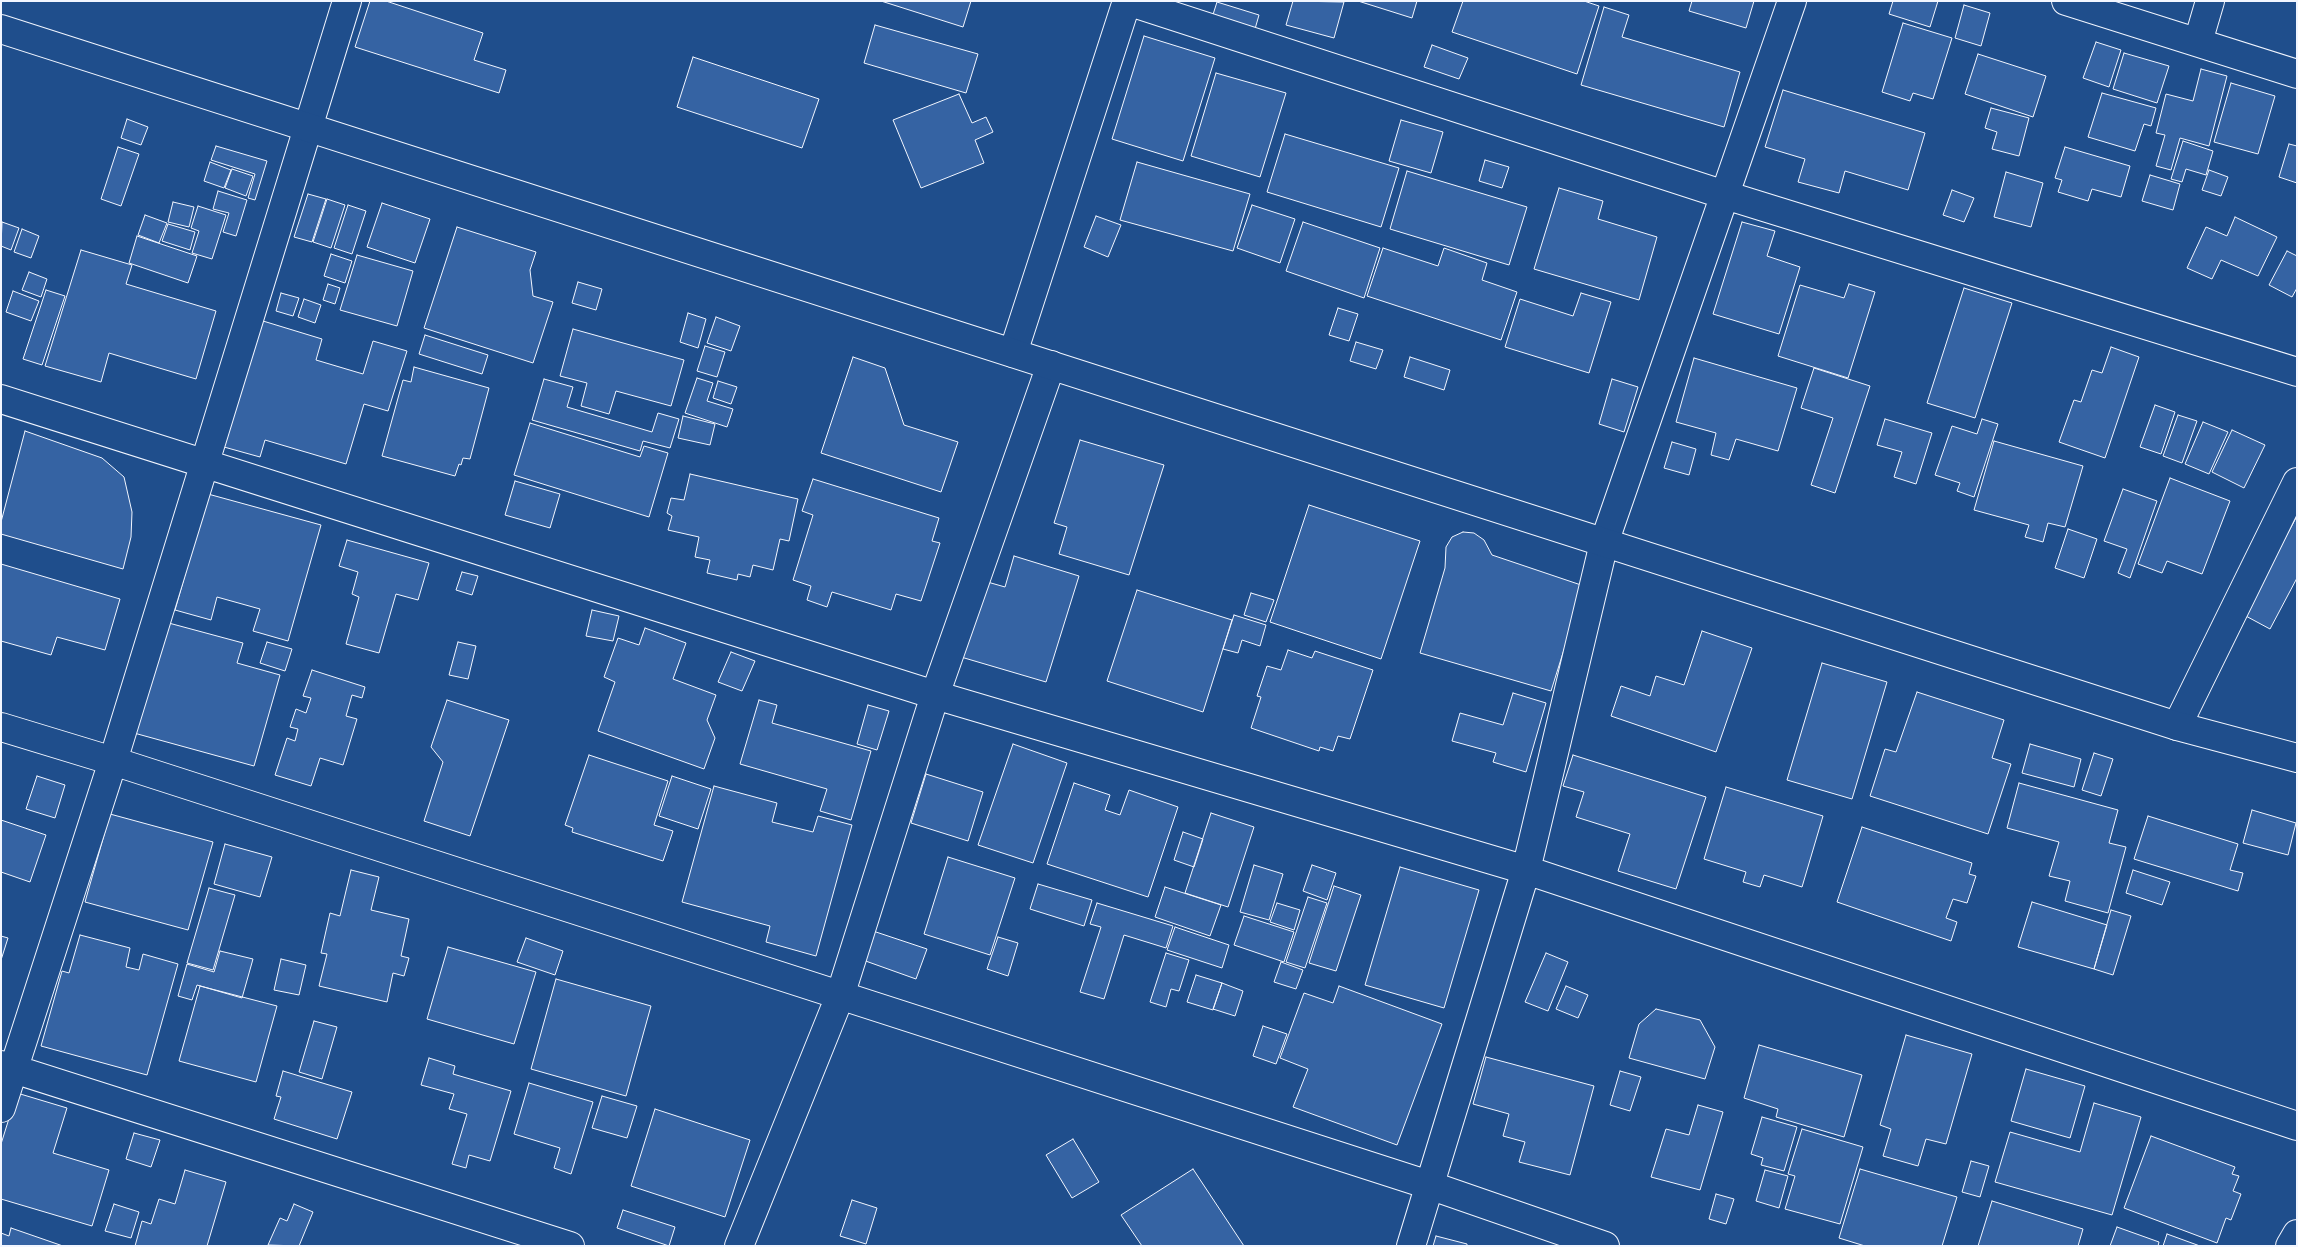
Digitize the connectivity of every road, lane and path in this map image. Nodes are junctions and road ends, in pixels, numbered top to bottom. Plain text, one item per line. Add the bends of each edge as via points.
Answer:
1 (347, 1) edge
2 (1792, 1) edge
3 (2066, 1) edge
4 (2210, 1) edge
5 (1, 29) edge
6 (2198, 42) junction
7 (2297, 74) edge
8 (308, 127) junction
9 (1725, 195) junction
10 (1013, 353) junction
11 (1051, 365) junction
12 (2297, 372) edge
13 (1, 399) edge
14 (205, 464) junction
15 (2297, 482) edge
16 (1604, 543) junction
17 (935, 695) junction
18 (2177, 726) junction
19 (1, 727) edge
20 (2297, 758) edge
21 (113, 761) junction
22 (1526, 870) junction
23 (840, 996) junction
24 (7, 1067) edge
25 (1, 1108) edge
26 (2297, 1126) edge
27 (1429, 1186) junction
28 (2297, 1234) edge
29 (570, 1246) edge
30 (739, 1246) edge
31 (1410, 1246) edge
32 (1605, 1246) edge
33 (2290, 1246) edge

1 - 8 street
2 - 9 street
3 - 6 street
4 - 6 street
5 - 8 street
6 - 7 street
8 - 10 street
8 - 14 street
9 - 10 street via 1127,1
9 - 12 street
9 - 16 street
10 - 11 street
11 - 16 street
11 - 17 street
13 - 14 street
14 - 17 street
14 - 21 street
15 - 18 street
16 - 18 street
16 - 22 street
17 - 22 street
17 - 23 street
18 - 20 street
19 - 21 street
21 - 23 street
21 - 24 street
22 - 26 street
22 - 27 street
23 - 27 street
23 - 30 street
24 - 25 street
24 - 29 street
27 - 31 street
27 - 32 street
28 - 33 street

